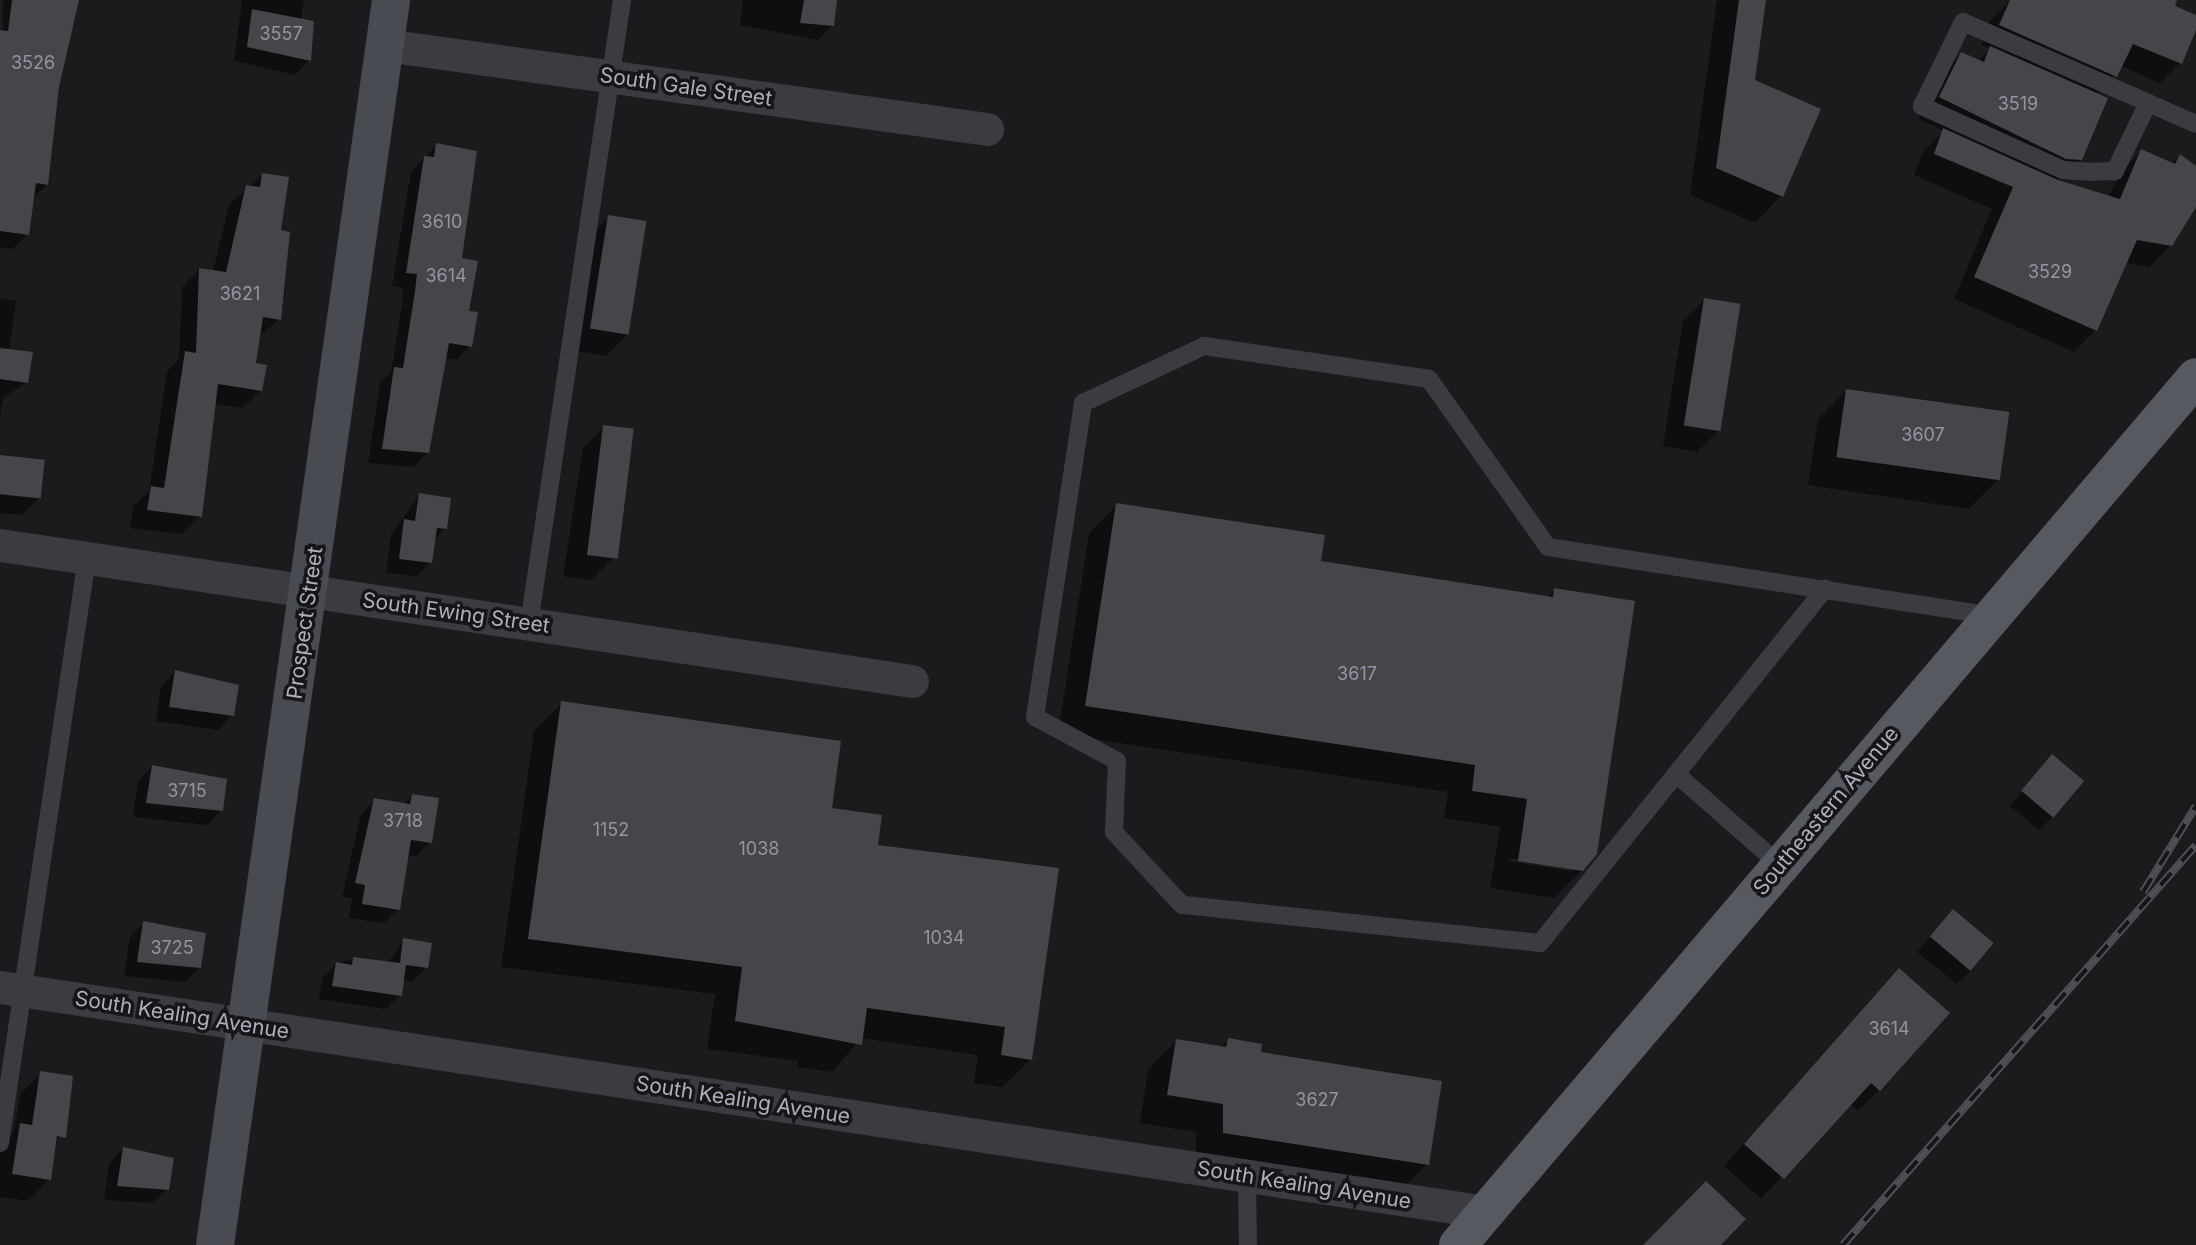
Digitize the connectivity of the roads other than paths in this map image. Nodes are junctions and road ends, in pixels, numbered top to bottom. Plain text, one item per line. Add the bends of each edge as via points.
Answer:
1 (391, 0) edge
2 (622, 0) edge
3 (385, 45) junction
4 (612, 77) junction
5 (2148, 103) junction
6 (2196, 124) edge
7 (987, 130) dead end
8 (2196, 377) edge
9 (0, 545) edge
10 (86, 558) junction
11 (1825, 589) junction
12 (310, 592) junction
13 (1993, 616) junction
14 (529, 624) junction
15 (912, 681) dead end
16 (1676, 774) junction
17 (1780, 865) junction
18 (10, 989) edge
19 (248, 1024) junction
20 (0, 1143) edge
21 (1247, 1176) junction
22 (1486, 1212) junction
23 (215, 1245) edge
24 (1248, 1245) edge
25 (1458, 1245) edge

1 - 3 main road, Prospect Street
2 - 4 lane
3 - 4 street, South Gale Street
3 - 12 main road, Prospect Street
4 - 7 street, South Gale Street
4 - 14 lane
5 - 5 lane via 1963,22 1922,106 2063,170 2092,172 2115,171
5 - 6 lane
8 - 13 main road, Southeastern Avenue
9 - 10 street, South Ewing Street
10 - 12 street, South Ewing Street
10 - 18 lane
11 - 13 lane
11 - 16 lane
11 - 16 lane via 1548,547 1429,379 1204,346 1083,403 1035,717 1117,761 1114,832 1182,905 1540,943
12 - 14 street, South Ewing Street
12 - 19 main road, Prospect Street
13 - 17 main road, Southeastern Avenue
14 - 15 street, South Ewing Street
16 - 17 lane
17 - 22 main road, Southeastern Avenue
18 - 19 street, South Kealing Avenue
18 - 20 lane
19 - 21 street, South Kealing Avenue
19 - 23 main road, Prospect Street
21 - 22 street, South Kealing Avenue
21 - 24 lane
22 - 25 main road, Southeastern Avenue

